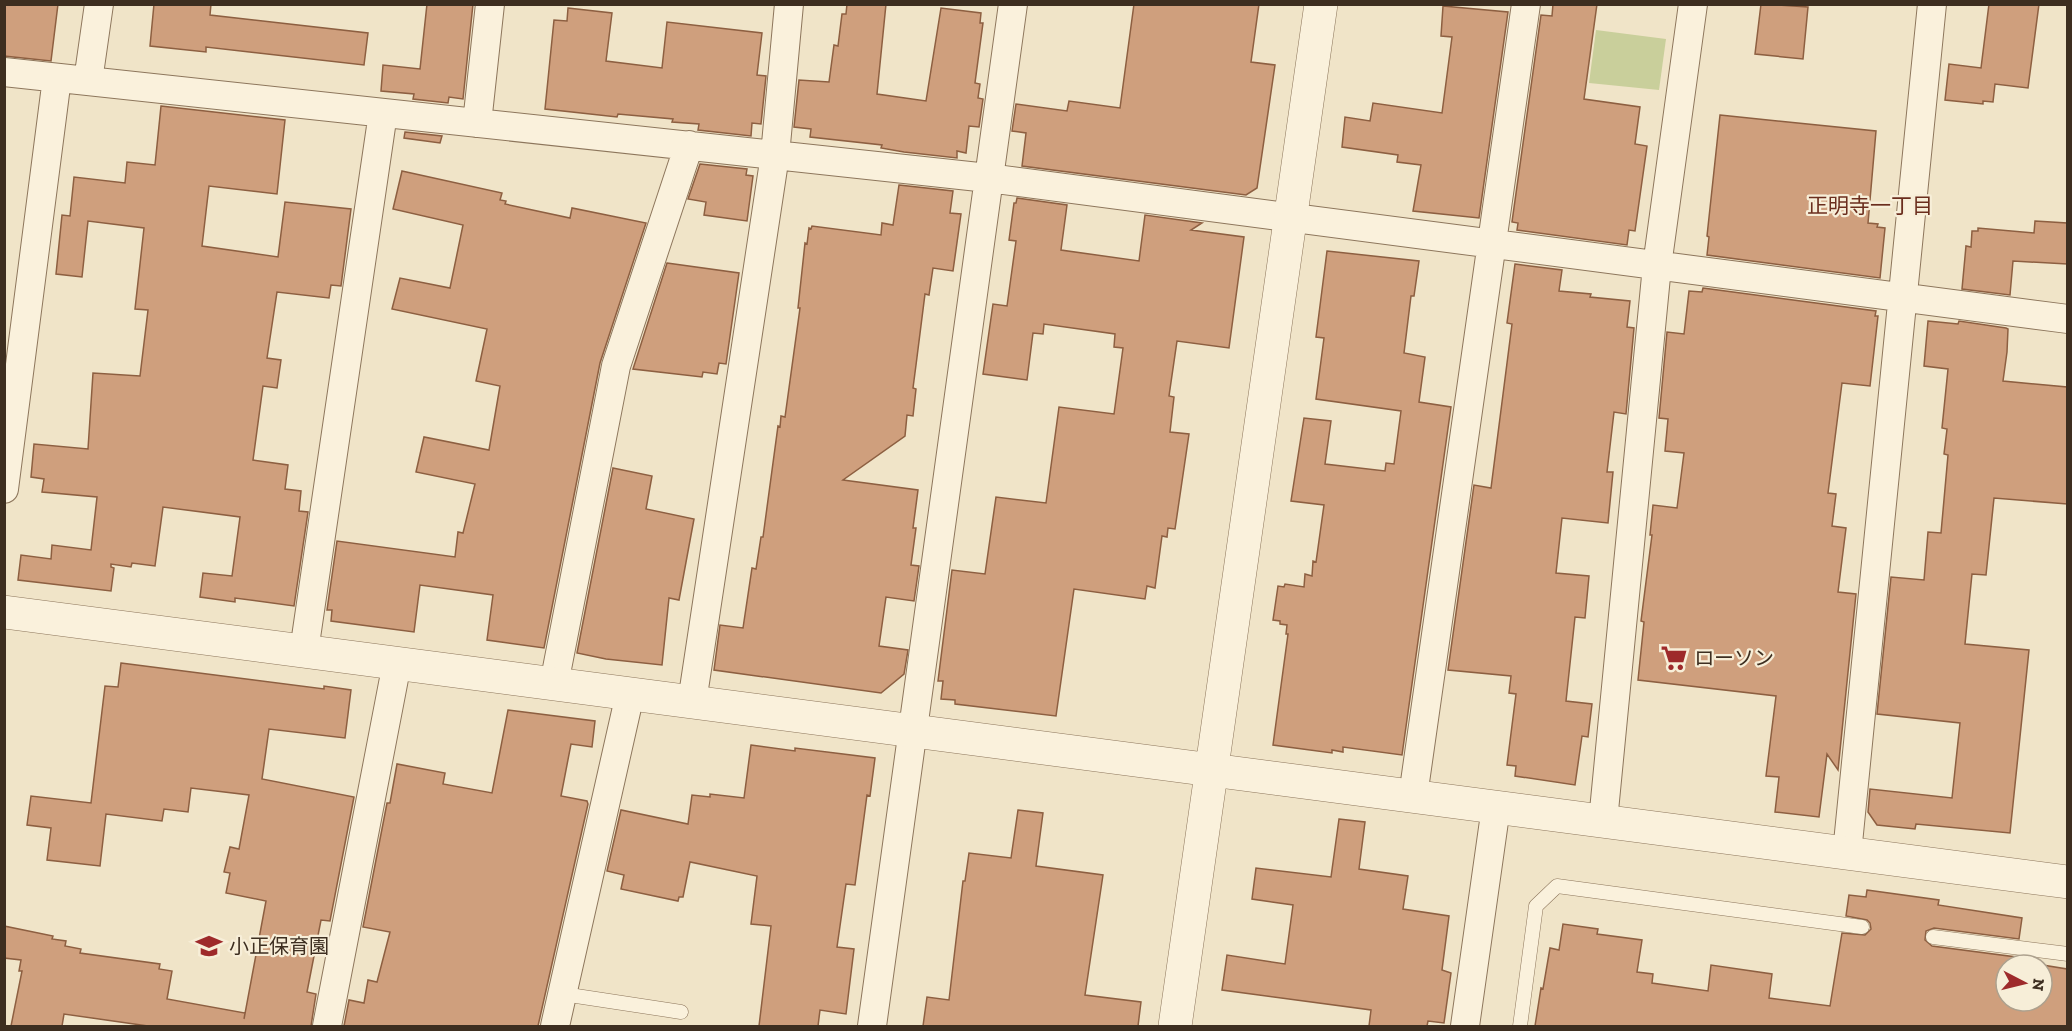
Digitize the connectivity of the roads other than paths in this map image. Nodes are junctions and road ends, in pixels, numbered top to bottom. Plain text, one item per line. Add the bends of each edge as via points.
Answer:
1 (99, 4) edge
2 (490, 4) edge
3 (789, 4) edge
4 (1013, 4) edge
5 (1321, 4) edge
6 (1526, 4) edge
7 (1693, 4) edge
8 (1932, 4) edge
9 (4, 72) edge
10 (57, 78) junction
11 (88, 81) junction
12 (382, 113) junction
13 (477, 123) junction
14 (689, 146) junction
15 (776, 155) junction
16 (988, 178) junction
17 (1291, 218) junction
18 (1492, 244) junction
19 (1657, 266) junction
20 (1903, 298) junction
21 (2067, 319) edge
22 (4, 489) edge
23 (4, 612) edge
24 (304, 651) junction
25 (397, 663) junction
26 (554, 684) junction
27 (630, 694) junction
28 (692, 702) junction
29 (915, 731) junction
30 (1211, 770) junction
31 (1413, 796) junction
32 (1496, 807) junction
33 (1603, 821) junction
34 (1847, 853) junction
35 (2067, 882) edge
36 (1862, 927) dead end
37 (1934, 937) dead end
38 (2067, 954) edge
39 (562, 994) junction
40 (681, 1012) dead end
41 (327, 1026) edge
42 (555, 1026) edge
43 (872, 1026) edge
44 (1174, 1026) edge
45 (1465, 1026) edge
46 (1520, 1026) edge

1 - 11 street
2 - 13 street
3 - 15 street
4 - 16 street
5 - 17 street
6 - 18 street
7 - 19 street
8 - 20 street
9 - 10 street
10 - 11 street
10 - 22 street
11 - 12 street
12 - 13 street
12 - 24 street
13 - 14 street
14 - 15 street
14 - 26 street via 616,366
15 - 16 street
15 - 28 street
16 - 17 street
16 - 29 street
17 - 18 street
17 - 30 street
18 - 19 street
18 - 31 street
19 - 20 street
19 - 33 street
20 - 21 street
20 - 34 street
23 - 24 street
24 - 25 street
25 - 26 street
25 - 41 street
26 - 27 street
27 - 28 street
27 - 39 street
28 - 29 street
29 - 30 street
29 - 43 street
30 - 31 street
30 - 44 street
31 - 32 street
32 - 33 street
32 - 45 street
33 - 34 street
34 - 35 street
36 - 46 lane via 1557,885 1536,906
37 - 38 lane
39 - 40 lane
39 - 42 street

